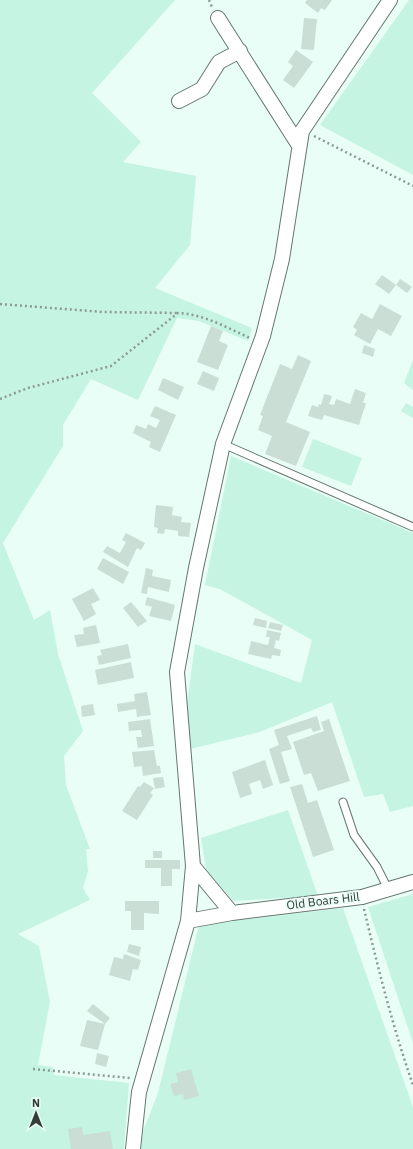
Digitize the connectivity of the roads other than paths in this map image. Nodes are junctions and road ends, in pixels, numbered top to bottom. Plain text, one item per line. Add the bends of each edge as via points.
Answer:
1 (390, 0) edge
2 (218, 18) dead end
3 (240, 51) junction
4 (179, 101) dead end
5 (300, 137) junction
6 (223, 444) junction
7 (413, 527) edge
8 (343, 802) dead end
9 (193, 866) junction
10 (413, 882) edge
11 (388, 889) junction
12 (232, 913) junction
13 (188, 921) junction
14 (134, 1149) edge

1 - 5 street
2 - 3 street
3 - 4 street via 219,62 202,89
3 - 5 street
5 - 6 street via 282,259 260,345
6 - 7 lane
6 - 9 street via 194,575 177,672
8 - 11 lane via 354,836 377,867
9 - 12 street
9 - 13 street
10 - 11 street, Old Boars Hill
11 - 12 street, Old Boars Hill via 362,897
12 - 13 street, Old Boars Hill
13 - 14 street via 139,1092

